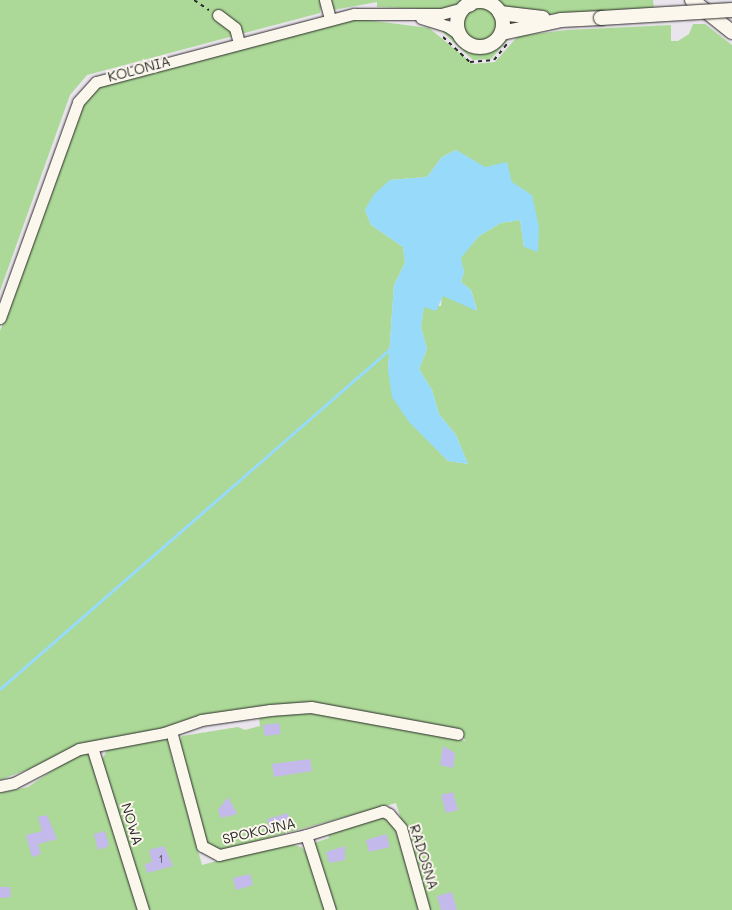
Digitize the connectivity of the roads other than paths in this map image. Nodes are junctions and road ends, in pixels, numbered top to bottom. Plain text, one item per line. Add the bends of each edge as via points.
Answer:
1 (325, 0) edge
2 (692, 0) edge
3 (467, 4) edge
4 (493, 6) edge
5 (732, 10) edge
6 (405, 13) junction
7 (218, 15) road end
8 (330, 19) junction
9 (562, 20) junction
10 (732, 32) edge
11 (459, 34) junction
12 (507, 36) junction
13 (239, 43) junction
14 (0, 318) edge
15 (171, 731) junction
16 (458, 734) dead end
17 (92, 747) junction
18 (0, 786) edge
19 (306, 835) junction
20 (143, 910) edge
21 (330, 910) edge
22 (424, 910) edge

1 - 8 street
2 - 10 main road
3 - 4 main road via 480,1
3 - 6 street, KOLONIA via 455,13
3 - 11 main road via 458,17
4 - 9 main road
4 - 12 main road
5 - 9 main road, bridge
6 - 8 street, KOLONIA via 366,12
6 - 11 street, KOLONIA via 447,26
7 - 13 street via 235,28
8 - 13 street, KOLONIA
9 - 12 main road
11 - 12 main road via 477,48
13 - 14 street, KOLONIA via 104,78 82,94
15 - 16 street via 201,720 312,706
15 - 17 street
15 - 19 street, SPOKOJNA via 198,835 210,853 226,854
17 - 18 street
17 - 20 street, NOWA
19 - 21 street, SPOKOJNA
19 - 22 street, RADOSNA via 383,811 389,814 401,828

